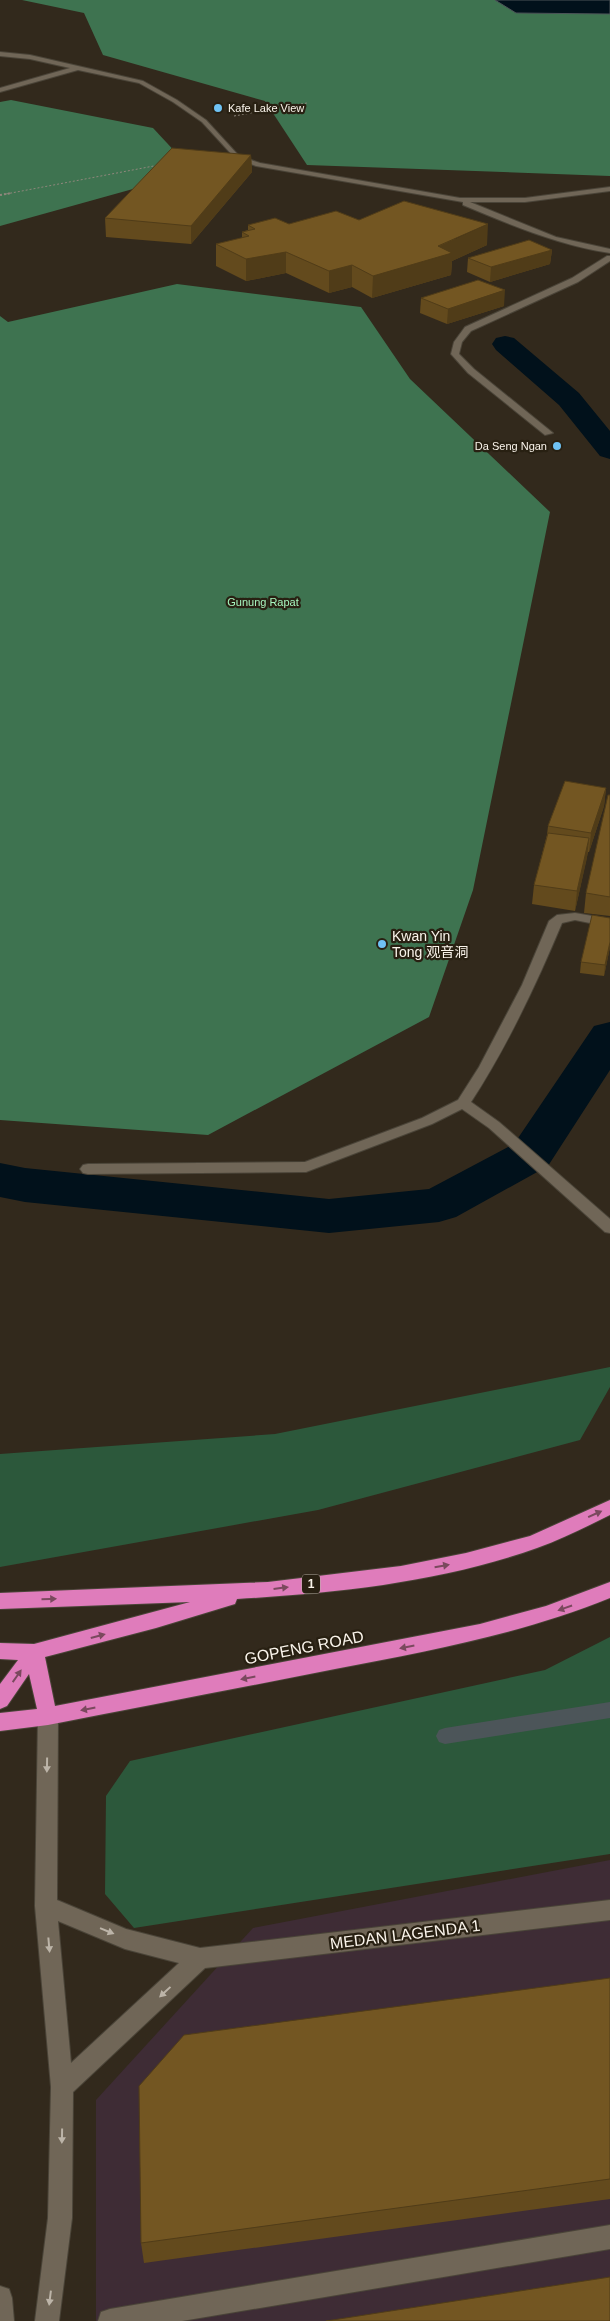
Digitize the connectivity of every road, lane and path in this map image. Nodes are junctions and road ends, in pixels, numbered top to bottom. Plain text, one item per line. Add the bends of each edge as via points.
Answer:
1 (0, 54) edge
2 (78, 67) junction
3 (0, 90) edge
4 (308, 103) dead end
5 (204, 121) junction
6 (164, 165) edge
7 (610, 189) edge
8 (0, 195) edge
9 (460, 200) junction
10 (610, 251) edge
11 (610, 258) edge
12 (548, 433) dead end
13 (610, 923) edge
14 (463, 1103) junction
15 (88, 1169) dead end
16 (610, 1228) edge
17 (610, 1507) edge
18 (610, 1590) edge
19 (248, 1592) junction
20 (0, 1601) edge
21 (0, 1650) edge
22 (34, 1652) junction
23 (0, 1700) edge
24 (48, 1716) junction
25 (0, 1722) edge
26 (46, 1906) junction
27 (610, 1910) edge
28 (200, 1958) junction
29 (62, 2087) junction
30 (610, 2237) edge
31 (0, 2298) edge
32 (2, 2321) edge
33 (47, 2321) edge
34 (110, 2321) edge

1 - 2 street
2 - 3 street
2 - 5 street via 142,82
4 - 5 path
5 - 9 street via 237,157 258,165
6 - 8 path
7 - 9 street via 525,200
9 - 10 street via 546,238
11 - 12 street via 575,280 468,329 458,342 455,354 471,371
13 - 14 street via 572,916 556,921 529,985 486,1068
14 - 15 street via 427,1121 306,1167
14 - 16 street via 494,1125
19 -> 17 highway, 1 via 447,1566 533,1542
18 -> 24 highway, GOPENG ROAD via 520,1623
20 -> 19 highway, 1
22 -> 19 highway
21 - 22 highway
23 -> 22 highway
22 - 24 highway
24 - 25 highway, GOPENG ROAD
24 -> 26 street
26 -> 28 street via 125,1939
26 -> 29 street
27 - 28 street, MEDAN LAGENDA 1
28 -> 29 street
29 -> 33 street via 60,2218
30 - 34 street
31 - 32 street

